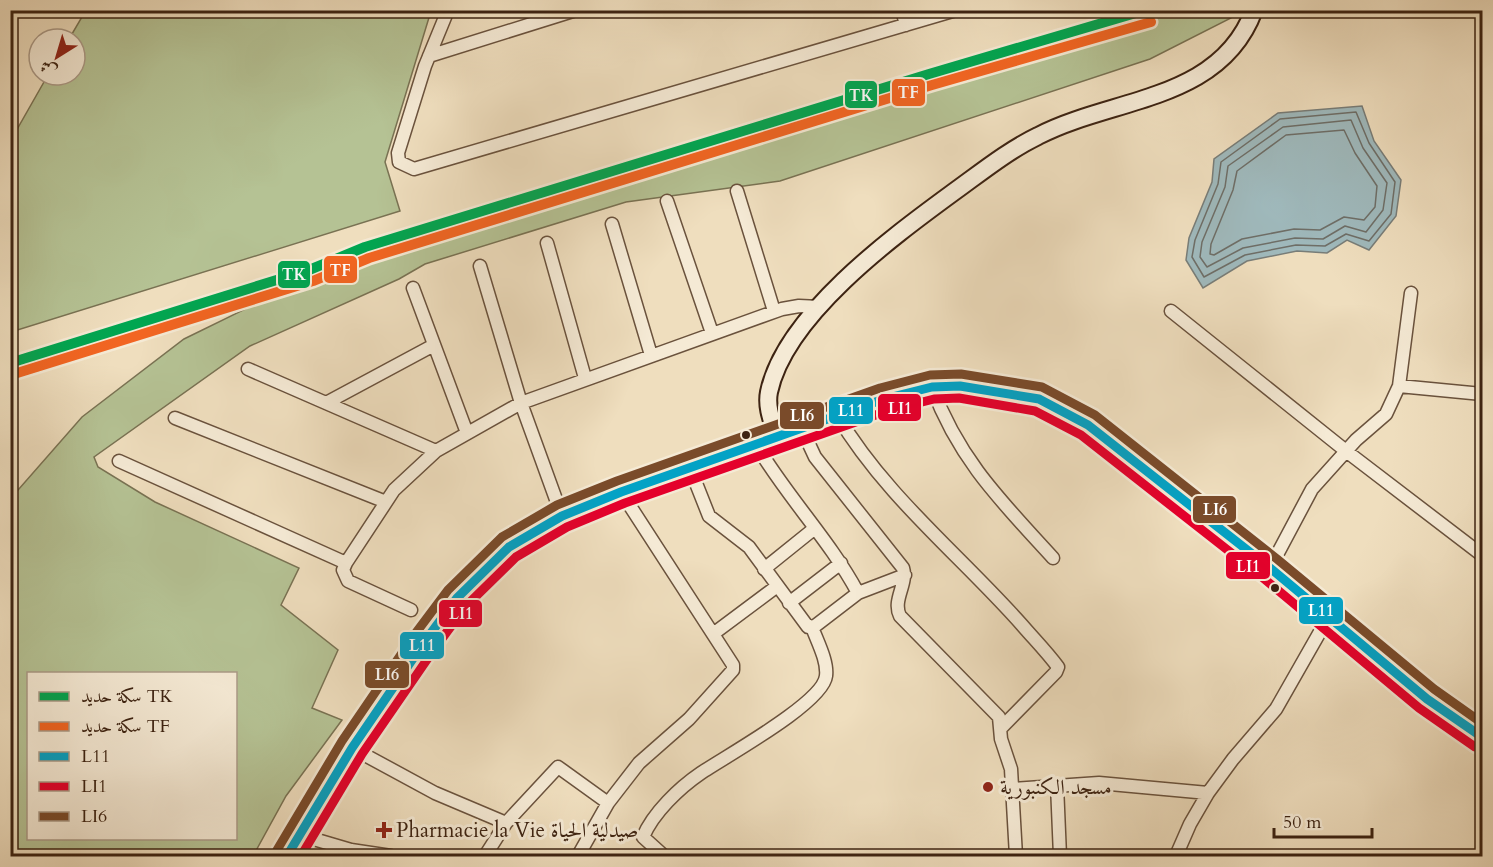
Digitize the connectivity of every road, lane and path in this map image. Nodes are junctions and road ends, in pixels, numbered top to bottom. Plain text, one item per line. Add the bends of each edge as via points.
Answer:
1 (448, 10) edge
2 (576, 10) edge
3 (902, 10) edge
4 (956, 10) edge
5 (1254, 10) edge
6 (906, 25) junction
7 (429, 56) junction
8 (737, 191) dead end
9 (667, 201) dead end
10 (612, 224) dead end
11 (547, 243) dead end
12 (480, 266) dead end
13 (413, 288) dead end
14 (1412, 293) dead end
15 (820, 307) junction
16 (1171, 311) dead end
17 (774, 312) junction
18 (712, 333) junction
19 (434, 345) junction
20 (651, 355) junction
21 (249, 369) dead end
22 (585, 378) junction
23 (932, 387) junction
24 (1399, 387) junction
25 (1482, 394) edge
26 (326, 403) junction
27 (521, 403) junction
28 (837, 415) junction
29 (175, 418) dead end
30 (801, 428) junction
31 (467, 433) junction
32 (777, 436) junction
33 (755, 443) junction
34 (436, 451) junction
35 (1346, 451) junction
36 (118, 461) dead end
37 (690, 468) junction
38 (621, 492) junction
39 (386, 502) junction
40 (562, 516) junction
41 (815, 528) junction
42 (1482, 555) edge
43 (1053, 558) dead end
44 (346, 563) junction
45 (842, 563) junction
46 (1270, 568) junction
47 (764, 569) junction
48 (905, 575) junction
49 (776, 587) junction
50 (858, 593) junction
51 (789, 603) junction
52 (411, 610) dead end
53 (1329, 616) junction
54 (813, 627) junction
55 (713, 634) junction
56 (1002, 726) junction
57 (1482, 737) edge
58 (352, 748) junction
59 (1057, 785) junction
60 (1012, 789) junction
61 (1208, 793) junction
62 (608, 803) junction
63 (506, 823) junction
64 (300, 835) junction
65 (287, 856) edge
66 (391, 856) edge
67 (485, 856) edge
68 (578, 856) edge
69 (664, 856) edge
70 (1016, 856) edge
71 (1060, 856) edge
72 (1176, 856) edge

1 - 7 street
2 - 7 street
3 - 6 street
4 - 6 street
5 - 15 main road via 1225,57 1204,75 1063,125 1021,146 893,236
6 - 7 street via 414,169 399,162 398,153
8 - 17 street
9 - 18 street
10 - 20 street
11 - 22 street
12 - 27 street
13 - 19 street
14 - 24 street
15 - 17 street via 799,306
15 - 32 main road via 793,340 770,390 769,412
16 - 35 street
17 - 18 street
18 - 20 street
19 - 26 street
19 - 31 street
20 - 22 street
21 - 26 street
22 - 27 street
23 - 28 main road
23 - 43 street via 962,453
23 - 46 main road via 960,386 1039,399 1072,415 1108,438
24 - 25 street
24 - 35 street via 1386,414
26 - 34 street
27 - 31 street
27 - 40 street
28 - 30 main road
28 - 56 street via 879,474 1058,667
29 - 39 street
30 - 32 main road
30 - 48 street via 815,457 893,554
31 - 34 street
32 - 33 main road
33 - 37 main road
33 - 41 street via 776,478
34 - 39 street
35 - 42 street
35 - 46 street via 1312,489
36 - 44 street
37 - 38 main road
37 - 47 street via 709,516 749,547
38 - 40 main road
38 - 55 street
39 - 44 street
40 - 58 main road via 508,547 470,585 425,641
41 - 45 street
41 - 47 street
44 - 52 street via 343,570 348,581
45 - 50 street
45 - 51 street
46 - 53 main road
47 - 49 street
48 - 50 street
48 - 56 street via 898,612 996,713
49 - 51 street
49 - 55 street
50 - 54 street
51 - 54 street
53 - 57 main road via 1427,699
53 - 61 street via 1276,709
54 - 69 street via 826,668 822,688 782,721 700,773 670,800 642,837
55 - 62 street via 733,665 732,671 690,719 639,763
56 - 60 street via 1001,739 1009,759
58 - 63 street via 435,793
58 - 64 main road
59 - 60 street
59 - 61 street via 1122,784
59 - 71 street
60 - 70 street
61 - 72 street
62 - 63 street via 558,767
62 - 68 street
63 - 67 street
64 - 65 main road
64 - 66 street via 351,850

